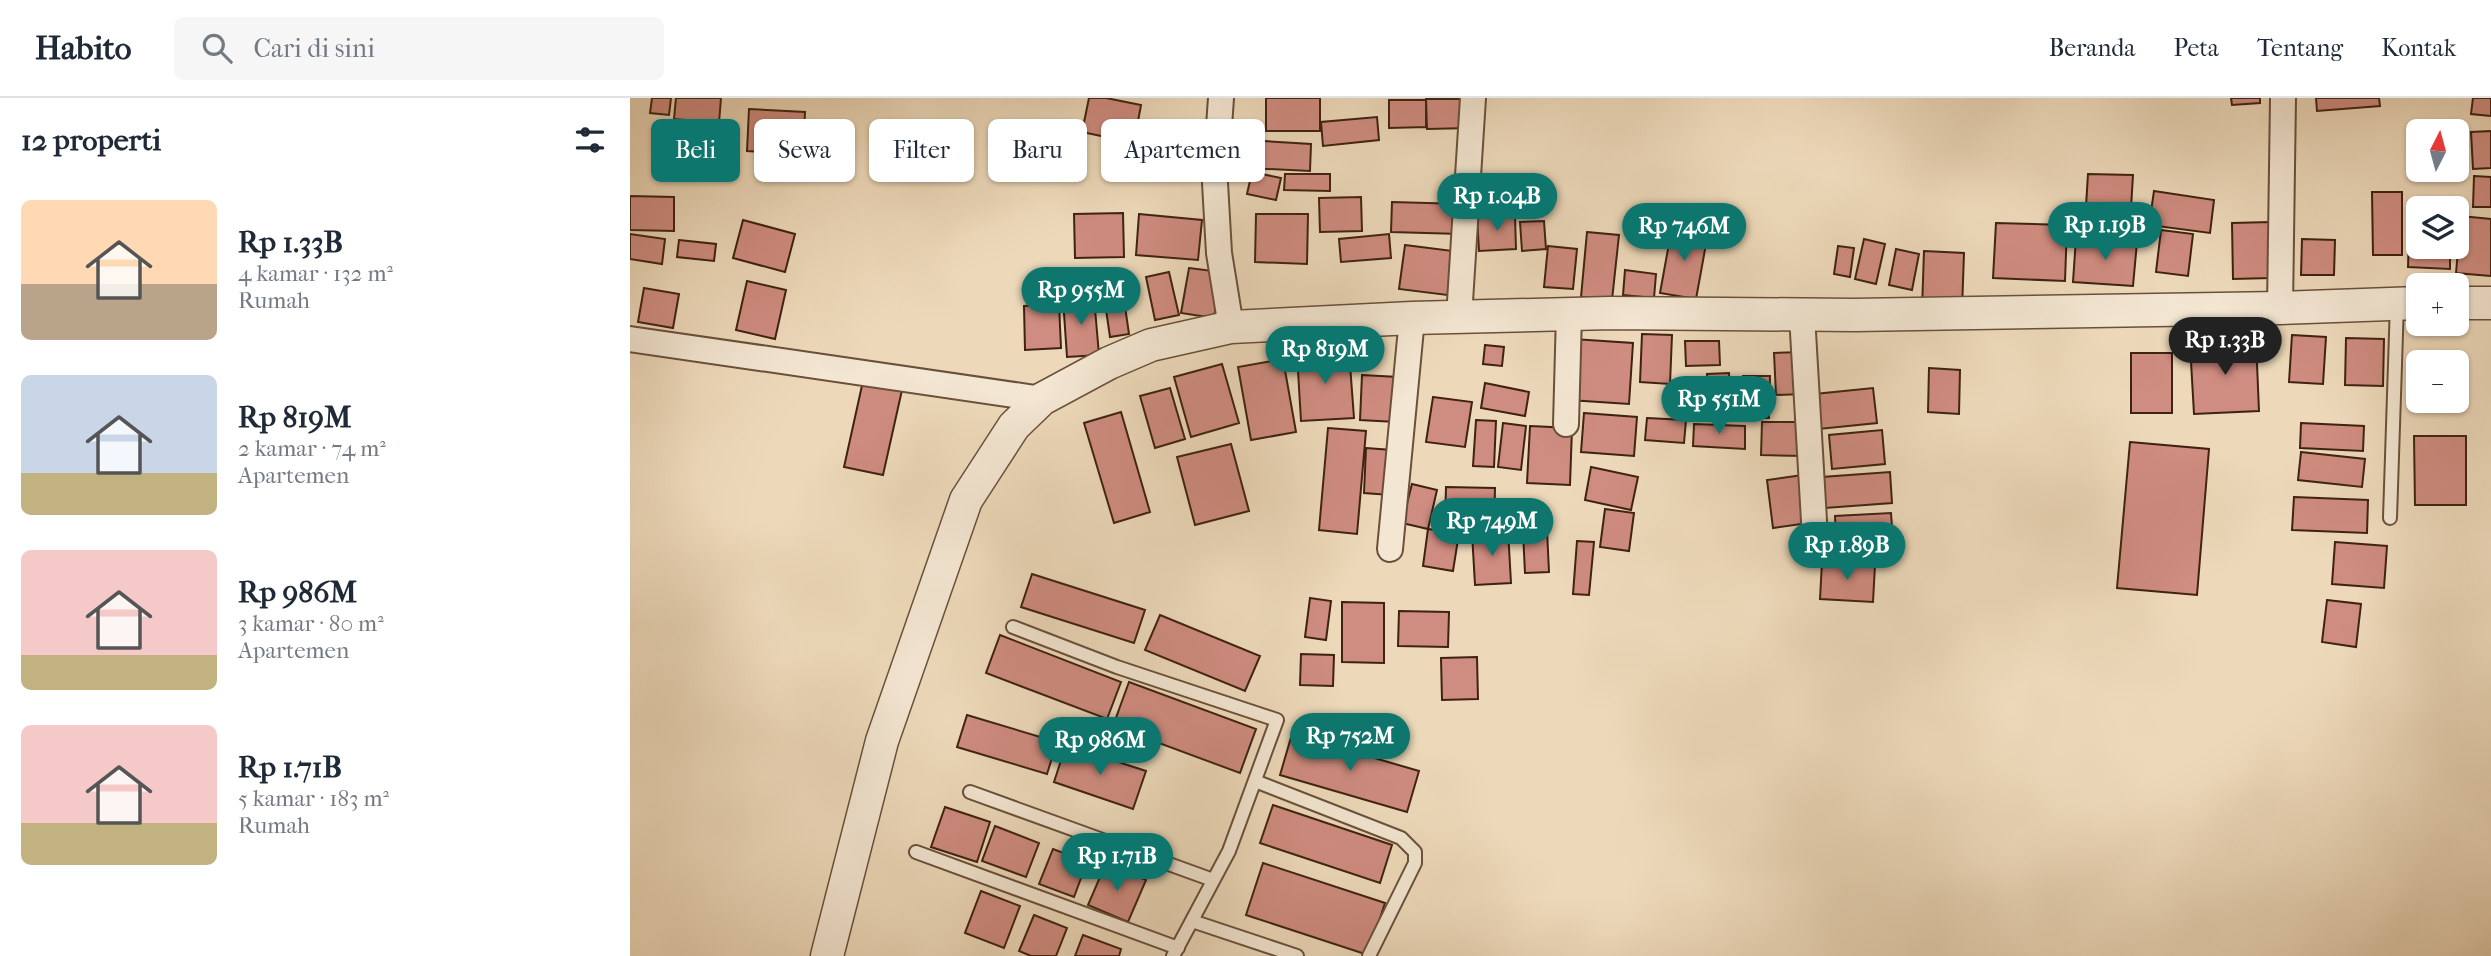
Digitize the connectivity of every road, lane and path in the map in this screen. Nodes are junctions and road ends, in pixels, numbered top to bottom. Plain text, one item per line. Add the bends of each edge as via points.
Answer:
1 (1221, 98) edge
2 (1473, 98) edge
3 (2283, 98) edge
4 (2406, 303) edge
5 (2469, 303) edge
6 (2491, 303) edge
7 (2280, 308) junction
8 (1569, 314) junction
9 (1802, 315) junction
10 (1459, 317) junction
11 (1412, 318) junction
12 (2406, 326) edge
13 (1231, 327) junction
14 (630, 339) edge
15 (1042, 399) junction
16 (1566, 424) dead end
17 (2389, 518) dead end
18 (1815, 538) dead end
19 (1390, 549) dead end
20 (1013, 627) dead end
21 (1255, 781) junction
22 (970, 792) dead end
23 (916, 852) dead end
24 (1213, 880) junction
25 (1192, 921) junction
26 (1176, 952) edge
27 (827, 956) edge
28 (1297, 956) edge
29 (1369, 956) edge

1 - 13 street via 1216,183 1219,253
2 - 10 street
3 - 7 street
4 - 7 street
5 - 6 street
7 - 9 street
8 - 9 street
8 - 10 street
8 - 16 street
9 - 18 street
10 - 11 street
11 - 13 street
11 - 19 street
12 - 17 lane
13 - 15 street via 1151,345
14 - 15 street
15 - 27 street via 1014,426 966,500 882,741
20 - 21 lane via 1277,720
21 - 24 lane
21 - 29 lane via 1401,838 1415,852 1415,863
22 - 24 lane
23 - 26 lane
24 - 25 lane
25 - 26 lane
25 - 28 lane

